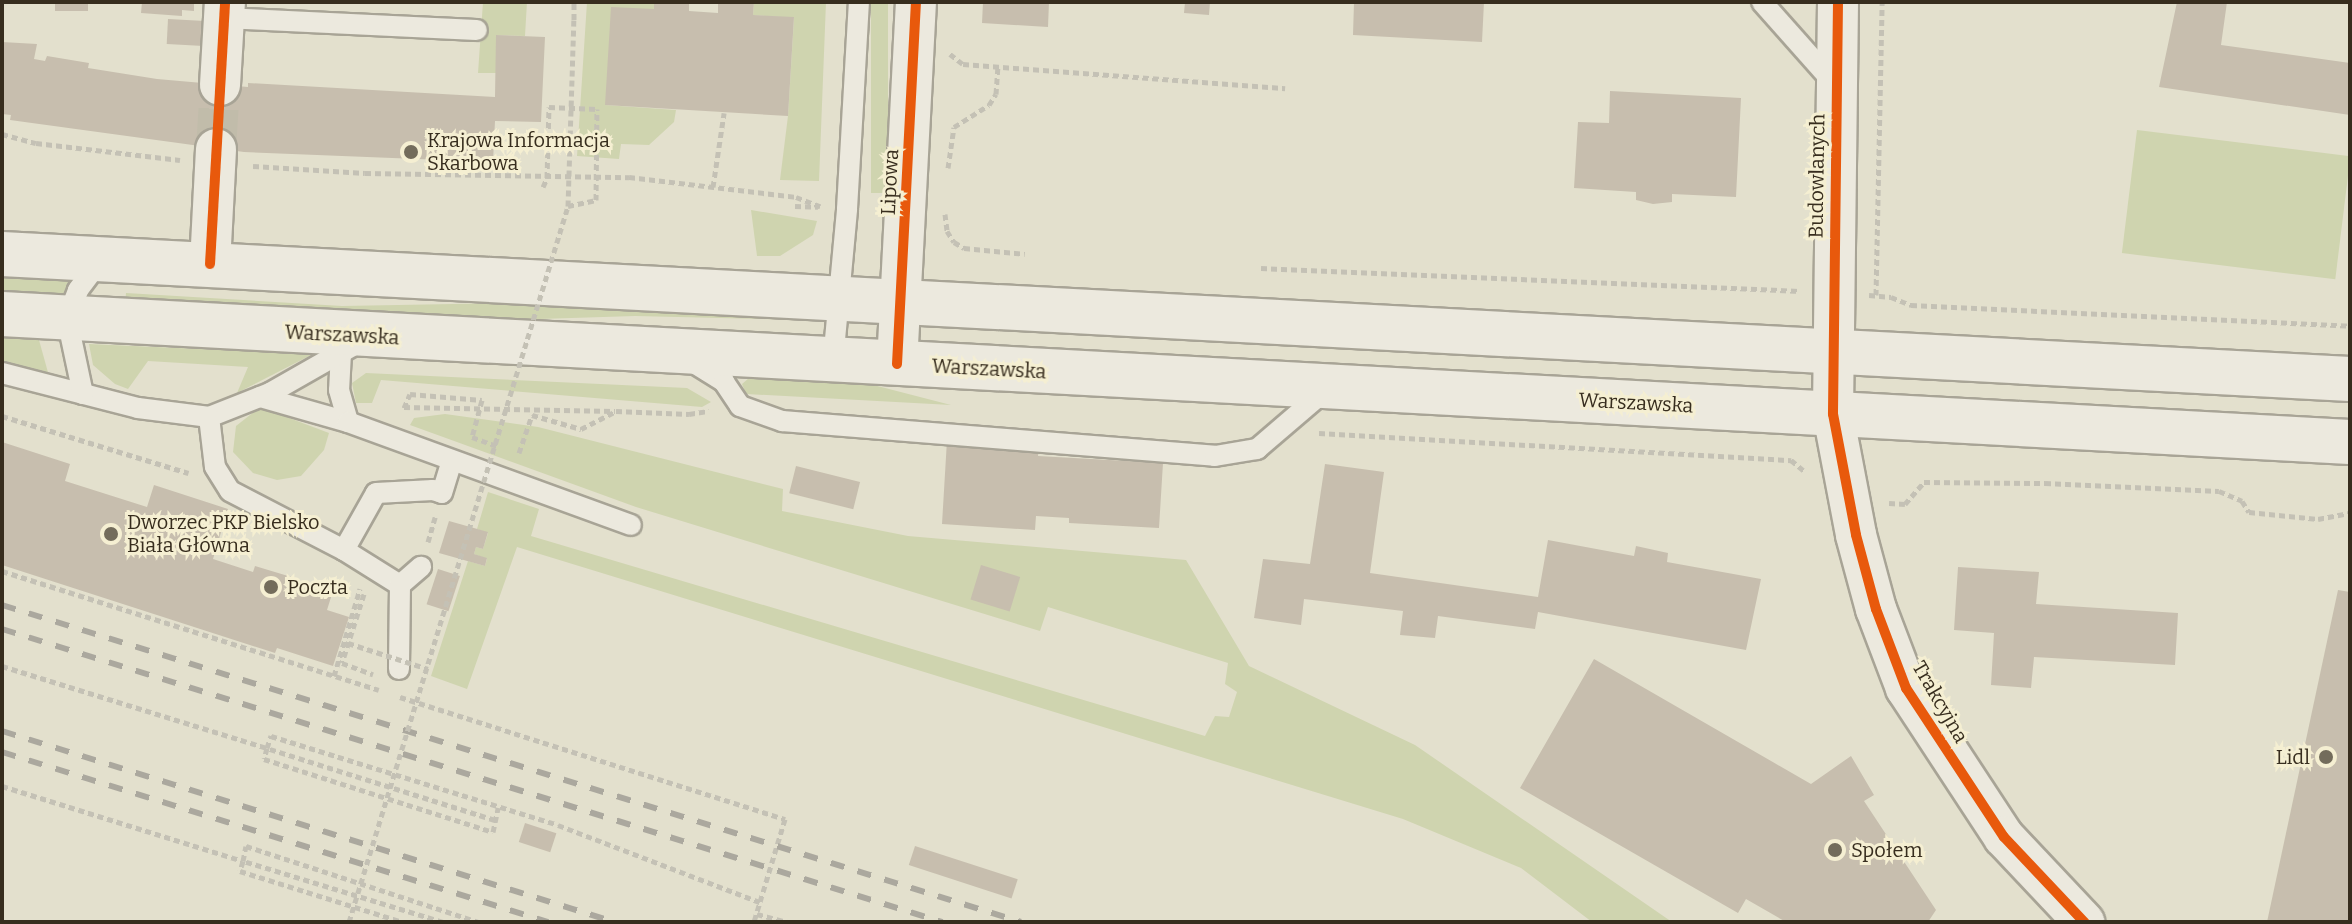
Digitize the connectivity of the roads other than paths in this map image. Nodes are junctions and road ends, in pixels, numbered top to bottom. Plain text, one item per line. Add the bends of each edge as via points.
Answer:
1 (859, 2) edge
2 (916, 2) edge
3 (1762, 2) edge
4 (1838, 2) edge
5 (224, 10) edge
6 (477, 30) dead end
7 (220, 85) tunnel mouth
8 (1836, 85) junction
9 (216, 156) tunnel mouth
10 (2, 228) edge
11 (2, 254) edge
12 (59, 257) junction
13 (102, 258) junction
14 (210, 264) junction
15 (839, 297) junction
16 (902, 302) junction
17 (2, 314) edge
18 (67, 319) junction
19 (354, 345) junction
20 (1831, 350) junction
21 (664, 351) junction
22 (833, 361) junction
23 (897, 364) junction
24 (2, 373) edge
25 (2350, 379) edge
26 (1328, 388) junction
27 (83, 394) junction
28 (260, 397) junction
29 (1833, 414) junction
30 (209, 417) junction
31 (348, 422) junction
32 (2350, 442) edge
33 (452, 460) junction
34 (631, 525) dead end
35 (344, 550) junction
36 (421, 567) road end
37 (400, 585) junction
38 (391, 673) road end
39 (2084, 922) edge

1 - 15 lane
2 - 16 street, Lipowa
3 - 8 lane
4 - 8 street, Budowlanych
5 - 6 lane
5 - 7 street
8 - 20 street, Budowlanych
9 - 14 street
10 - 12 main road
11 - 12 main road
12 - 13 main road
13 - 14 main road
13 - 18 lane via 78,290
14 - 15 main road
15 - 16 main road
15 - 22 lane
16 - 20 main road
16 - 23 street, Lipowa
17 - 18 main road, Warszawska
18 - 19 main road, Warszawska
18 - 27 lane
19 - 21 main road, Warszawska
19 - 28 lane
19 - 31 lane via 339,390
20 - 25 main road
20 - 29 street
21 - 22 main road, Warszawska
21 - 26 lane via 704,367 724,382 740,406 782,421 1215,456 1257,449
22 - 23 main road, Warszawska
23 - 26 main road, Warszawska
24 - 27 lane
26 - 29 main road, Warszawska
27 - 30 lane
28 - 30 lane
28 - 31 lane
29 - 32 main road, Warszawska
29 - 39 street, Trakcyjna via 1876,609 1906,688 2004,837
30 - 35 lane via 215,467 230,491
31 - 33 lane
33 - 34 lane
33 - 35 lane via 442,493 376,493
35 - 37 lane
36 - 37 lane
37 - 38 lane

